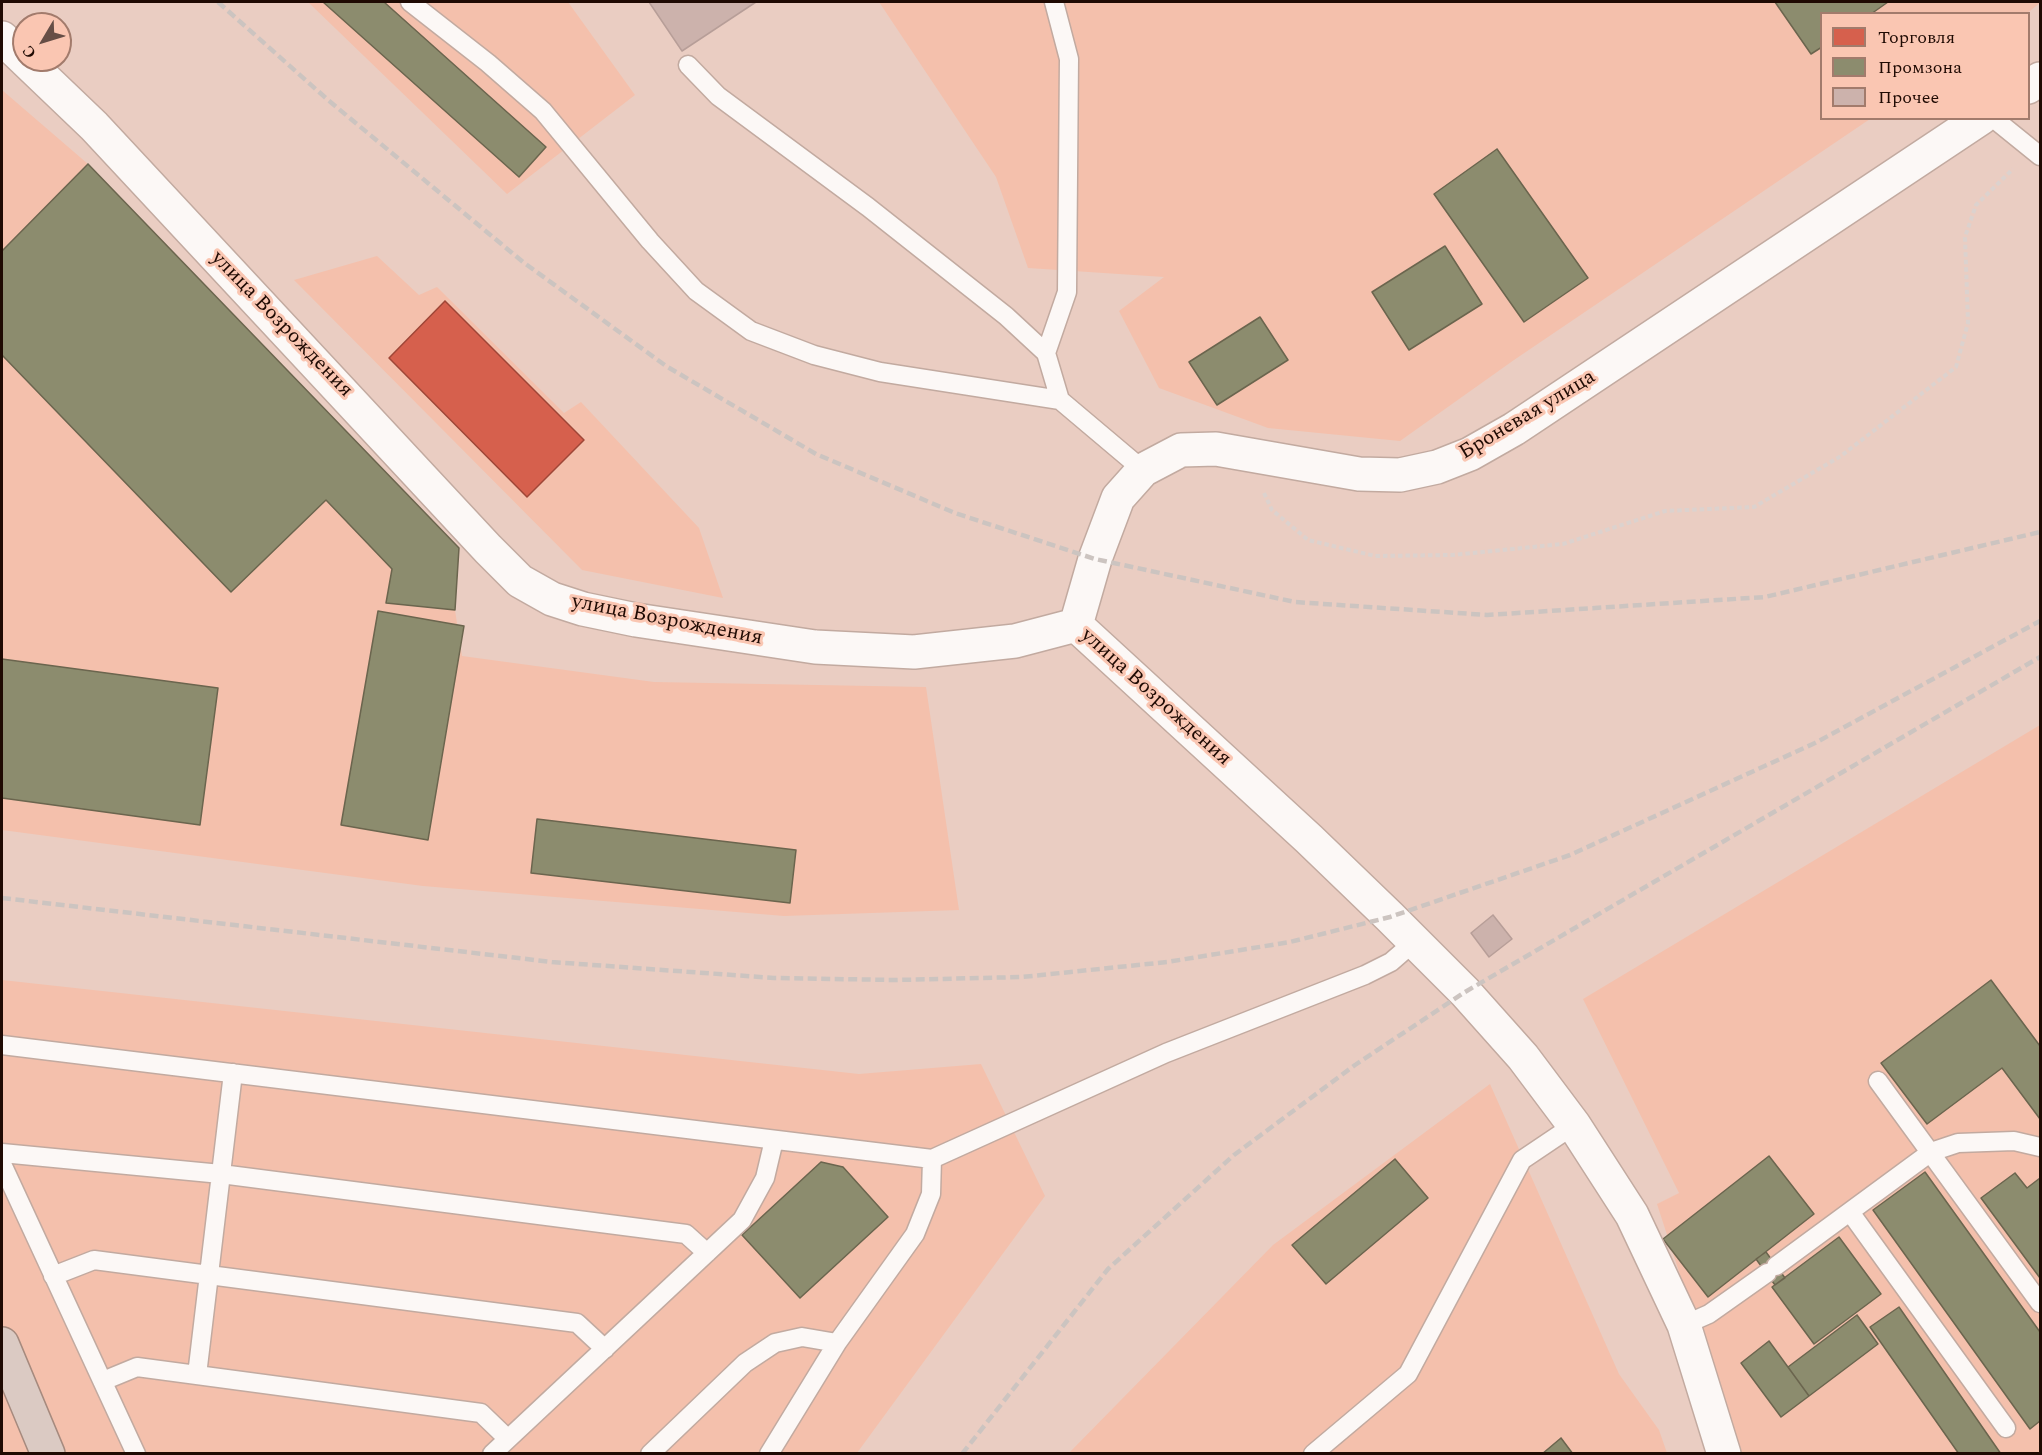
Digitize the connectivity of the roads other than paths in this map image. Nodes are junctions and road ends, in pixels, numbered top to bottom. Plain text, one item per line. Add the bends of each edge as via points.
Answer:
1 (1054, 2) edge
2 (417, 4) edge
3 (688, 65) dead end
4 (37, 72) edge
5 (1978, 120) edge
6 (1996, 120) edge
7 (2037, 153) edge
8 (1046, 353) junction
9 (1060, 400) junction
10 (1143, 470) junction
11 (1076, 625) junction
12 (1414, 942) junction
13 (2, 1045) edge
14 (233, 1073) junction
15 (1878, 1081) dead end
16 (1574, 1125) junction
17 (774, 1140) junction
18 (2040, 1148) edge
19 (2, 1152) edge
20 (1931, 1152) junction
21 (932, 1159) junction
22 (2, 1164) edge
23 (221, 1174) junction
24 (1850, 1212) junction
25 (707, 1253) junction
26 (54, 1276) junction
27 (209, 1276) junction
28 (2040, 1303) edge
29 (1684, 1325) junction
30 (837, 1343) junction
31 (2, 1344) edge
32 (604, 1348) junction
33 (197, 1375) junction
34 (103, 1381) junction
35 (2006, 1428) dead end
36 (508, 1439) junction
37 (48, 1454) edge
38 (136, 1454) edge
39 (492, 1454) edge
40 (650, 1454) edge
41 (769, 1454) edge
42 (1313, 1454) edge
43 (1724, 1454) edge

1 - 8 lane via 1069,59 1068,291
2 - 9 lane via 543,111 696,291 751,331 813,354 880,372
3 - 8 lane via 718,96 877,214 1006,316
4 - 11 street, улица Возрождения via 94,126 488,549 520,581 552,599 636,620 814,647 914,652 1015,641
5 - 10 street, Броневая улица via 1514,429 1470,454 1400,475 1359,474 1216,449 1181,450
6 - 7 lane
8 - 9 lane
9 - 10 lane
10 - 11 street, Броневая улица via 1118,498
11 - 12 street, улица Возрождения via 1309,838
12 - 16 street, улица Возрождения via 1523,1057
12 - 21 lane via 1391,962 1365,975 1166,1053
13 - 14 lane
14 - 17 lane
14 - 23 lane
15 - 20 lane
16 - 29 street, улица Возрождения via 1632,1215
16 - 42 lane via 1521,1160 1408,1374
17 - 21 lane
17 - 25 lane via 765,1178 742,1220
18 - 20 lane via 2014,1141 1958,1143
19 - 23 lane
20 - 24 lane
20 - 28 lane
21 - 30 lane via 931,1194 915,1234
22 - 26 lane
23 - 25 lane via 686,1234
23 - 27 lane
24 - 29 lane via 1709,1314
24 - 35 lane
25 - 32 lane
26 - 27 lane via 94,1260
26 - 34 lane
27 - 32 lane via 577,1323
27 - 33 lane
29 - 43 street, улица Возрождения
30 - 40 lane via 802,1337 775,1343 745,1363
30 - 41 lane
31 - 37 highway
32 - 36 lane
33 - 34 lane via 137,1367
33 - 36 lane via 481,1413
34 - 38 lane
36 - 39 lane

